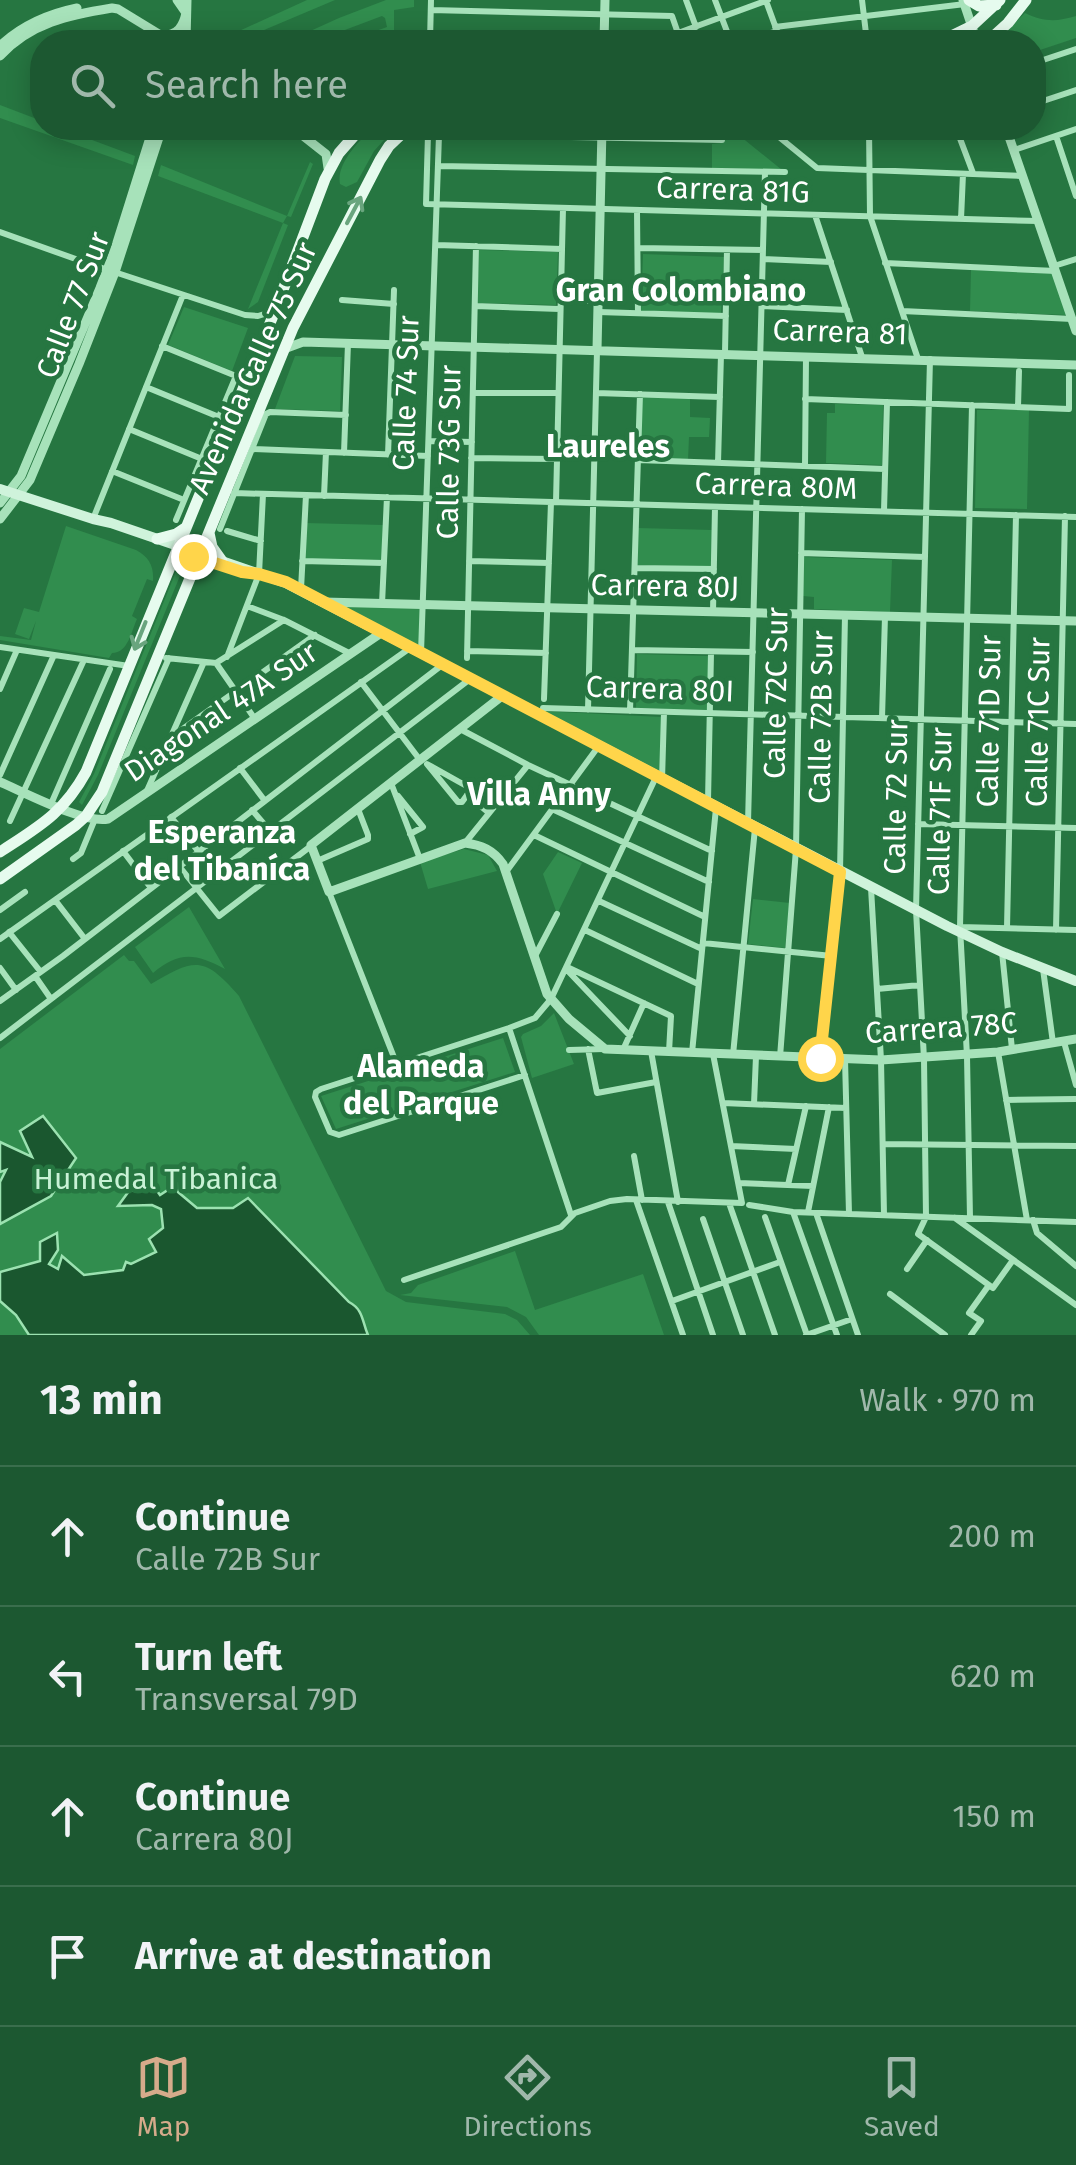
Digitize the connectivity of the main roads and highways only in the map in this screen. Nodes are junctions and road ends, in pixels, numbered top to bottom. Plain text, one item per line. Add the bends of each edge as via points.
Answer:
1 (1026, 0) edge
2 (966, 1) edge
3 (998, 3) edge
4 (964, 30) edge
5 (1001, 30) edge
6 (351, 140) edge
7 (395, 140) edge
8 (9, 492) edge
9 (93, 519) junction
10 (180, 524) junction
11 (219, 530) junction
12 (157, 539) junction
13 (176, 548) junction
14 (198, 555) junction
15 (222, 561) junction
16 (259, 574) junction
17 (0, 852) edge
18 (0, 879) edge
19 (1076, 982) edge

1 - 5 main road
2 - 3 main road
3 - 4 main road
6 - 10 main road, Avenida Calle 75 Sur via 325,179
11 -> 7 main road, Avenida Calle 75 Sur via 293,328
8 - 9 main road, Carrera 80J
9 - 12 main road, Carrera 80J
9 - 13 main road, Carrera 80J
10 - 12 main road via 176,534
10 - 13 main road, Avenida Calle 75 Sur
11 - 14 main road, Avenida Calle 75 Sur
11 - 15 main road via 211,544
12 - 13 main road, Carrera 80J
13 - 14 main road, Carrera 80J
13 -> 17 main road, Avenida Calle 75 Sur via 75,792
14 - 15 main road, Carrera 80J
14 - 16 main road, Carrera 80J
14 - 18 main road, Avenida Calle 75 Sur via 163,658 94,815
15 - 16 main road, Carrera 80J
16 - 19 main road, Carrera 80J via 916,910

